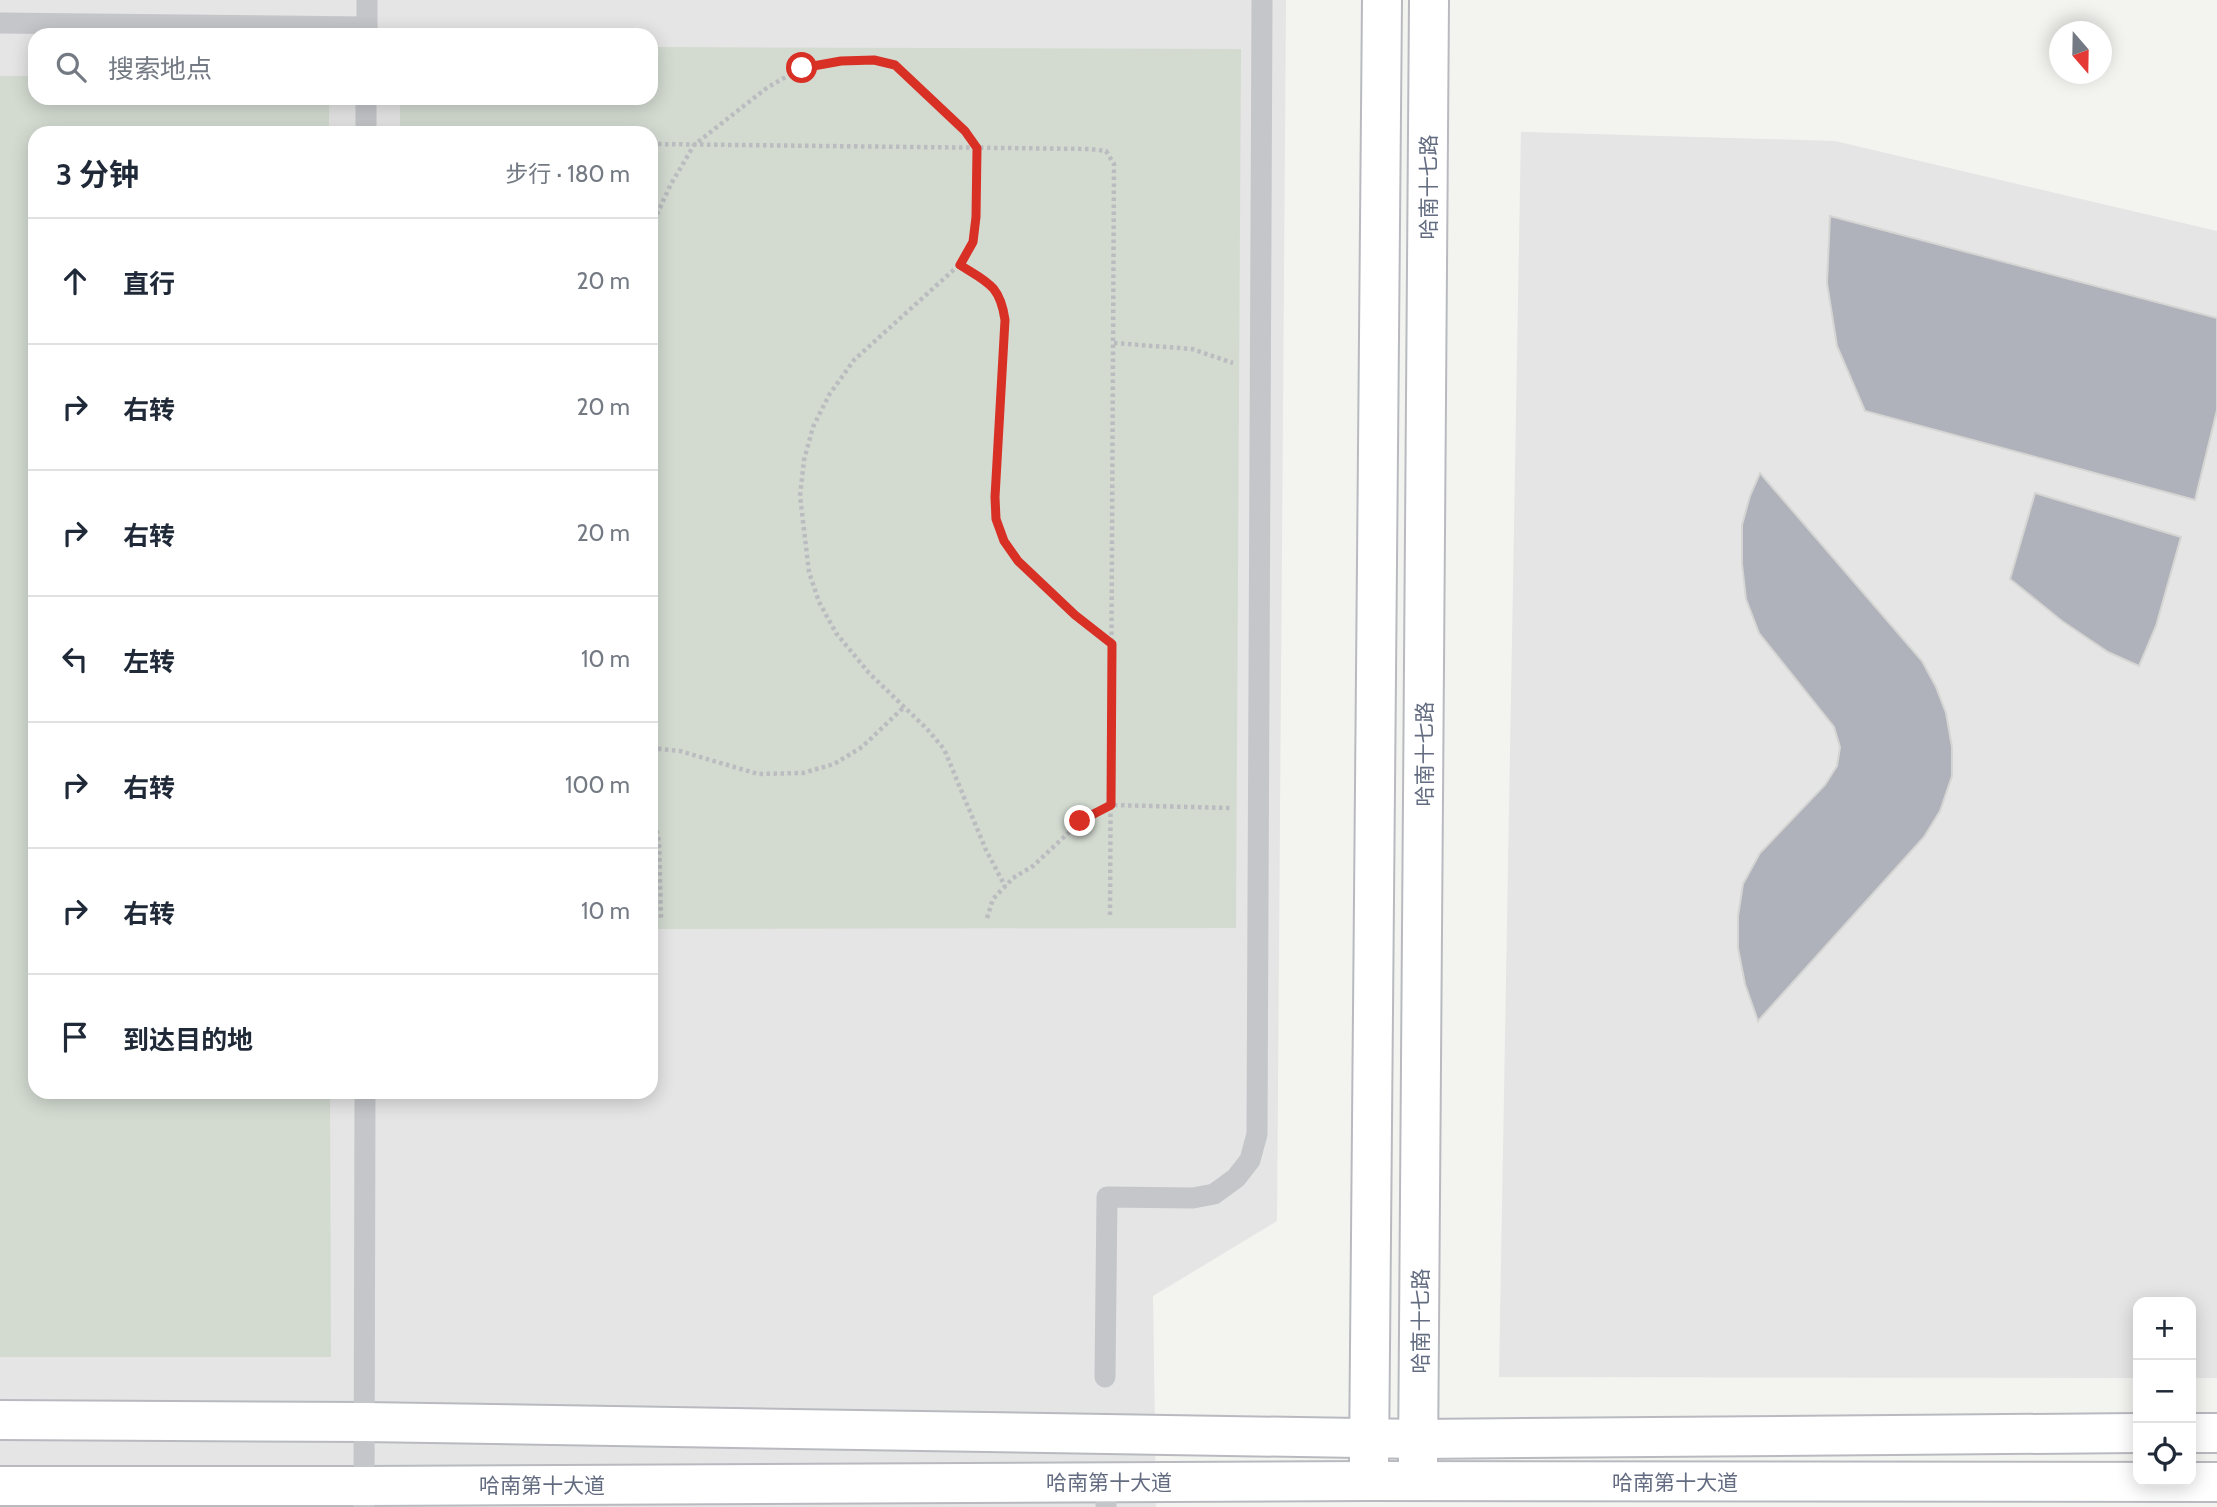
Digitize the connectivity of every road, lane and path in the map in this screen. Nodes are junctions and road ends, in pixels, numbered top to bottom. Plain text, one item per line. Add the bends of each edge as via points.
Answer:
1 (367, 0) edge
2 (1262, 0) edge
3 (1382, 0) edge
4 (1429, 0) edge
5 (0, 23) edge
6 (229, 28) edge
7 (367, 28) edge
8 (366, 105) edge
9 (366, 126) edge
10 (658, 144) edge
11 (694, 145) junction
12 (977, 148) junction
13 (658, 212) edge
14 (960, 265) junction
15 (1114, 343) junction
16 (1261, 373) junction
17 (1112, 644) junction
18 (904, 708) junction
19 (658, 749) edge
20 (1111, 805) junction
21 (1258, 809) junction
22 (658, 837) edge
23 (1005, 886) junction
24 (661, 918) dead end
25 (987, 918) dead end
26 (1110, 918) dead end
27 (365, 1099) edge
28 (1105, 1377) dead end
29 (0, 1420) edge
30 (365, 1422) junction
31 (2133, 1433) edge
32 (2196, 1433) edge
33 (2217, 1433) edge
34 (1369, 1437) junction
35 (1419, 1439) junction
36 (2217, 1482) edge
37 (0, 1486) edge
38 (1368, 1494) edge
39 (1416, 1494) edge
40 (1106, 1495) edge
41 (364, 1497) edge

1 - 7 lane
2 - 16 lane
3 - 34 street
4 - 35 street, 哈南十七路
5 - 6 lane
8 - 9 lane
10 - 11 path
11 - 12 path
11 - 12 path via 802,68 874,60 895,65
11 - 13 path
12 - 14 path via 973,242
12 - 15 path via 1106,151 1115,164
14 - 17 path via 993,286 1002,301 1005,320 995,497 1004,541 1018,561
14 - 18 path via 854,360 818,416 804,460 800,496 809,572 819,602 836,633
15 - 16 path via 1192,349
15 - 17 path
16 - 21 lane
17 - 20 path
18 - 19 path via 862,747 834,764 803,773 758,774
18 - 23 path via 944,749
20 - 21 path
20 - 23 path via 1080,821
20 - 26 path
21 - 28 lane via 1254,1147 1236,1178 1214,1194 1107,1197
22 - 24 path
23 - 25 path via 993,899
27 - 30 lane
29 - 30 street
30 - 34 street
30 - 41 lane
31 - 35 street
32 - 33 street
34 - 35 street
34 - 38 street
35 - 39 street, 哈南十七路
36 - 39 street, 哈南第十大道
37 - 41 street, 哈南第十大道
38 - 39 street, 哈南第十大道
38 - 40 street, 哈南第十大道
40 - 41 street, 哈南第十大道

